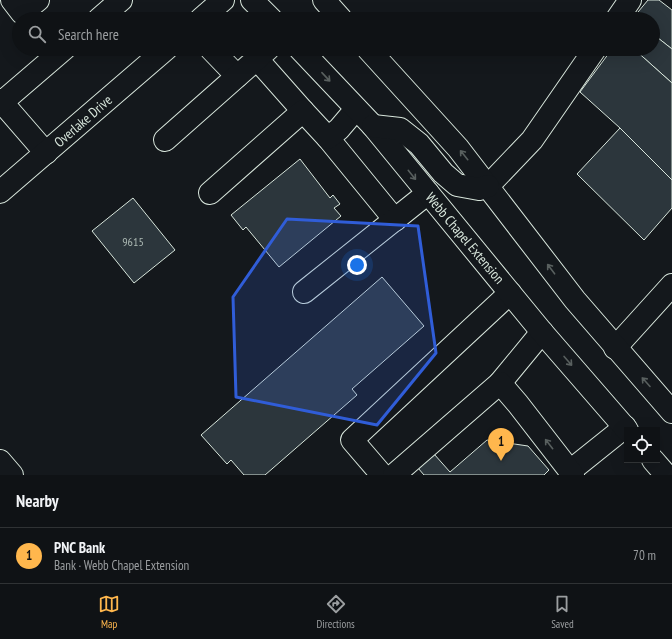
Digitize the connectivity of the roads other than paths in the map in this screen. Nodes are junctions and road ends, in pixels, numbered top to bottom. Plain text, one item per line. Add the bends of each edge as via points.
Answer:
1 (121, 0) edge
2 (223, 0) edge
3 (252, 0) edge
4 (324, 0) edge
5 (630, 0) edge
6 (107, 12) edge
7 (209, 12) edge
8 (264, 12) edge
9 (335, 12) edge
10 (622, 12) edge
11 (52, 56) edge
12 (158, 56) edge
13 (218, 56) edge
14 (260, 56) edge
15 (263, 56) edge
16 (307, 56) edge
17 (374, 56) edge
18 (591, 56) edge
19 (237, 76) junction
20 (1, 102) edge
21 (356, 109) junction
22 (303, 111) junction
23 (373, 126) junction
24 (328, 138) junction
25 (165, 140) dead end
26 (46, 153) junction
27 (488, 186) junction
28 (0, 192) edge
29 (210, 193) dead end
30 (428, 193) junction
31 (395, 220) junction
32 (672, 285) edge
33 (304, 292) dead end
34 (510, 293) junction
35 (542, 332) junction
36 (615, 348) junction
37 (500, 383) junction
38 (672, 412) edge
39 (624, 427) edge
40 (624, 431) edge
41 (0, 461) edge
42 (656, 463) edge
43 (572, 473) edge
44 (12, 475) edge
45 (382, 475) edge
46 (394, 475) edge
47 (666, 475) edge

1 - 6 main road
2 - 7 main road
3 - 8 main road
4 - 9 main road
5 - 10 main road
11 - 20 main road
12 - 26 main road, Overlake Drive
13 - 19 main road
14 - 19 main road
15 - 22 main road
16 -> 21 main road, Webb Chapel Extension
27 -> 17 main road via 458,148
18 - 27 main road via 532,140
19 - 25 main road
20 - 26 main road
21 - 23 main road, Webb Chapel Extension
21 - 24 main road
22 - 24 main road
22 - 29 main road
23 - 27 main road via 400,129 419,144 443,173 457,185 479,189
23 -> 30 main road, Webb Chapel Extension
24 - 31 main road
26 - 28 main road, Overlake Drive
36 -> 27 main road
30 - 31 main road
30 - 34 main road, Webb Chapel Extension
31 - 33 main road
32 - 36 main road
34 - 35 main road, Webb Chapel Extension
34 - 45 main road via 352,440
35 - 37 main road
35 -> 39 main road, Webb Chapel Extension
38 -> 36 main road
43 -> 37 main road
37 - 46 main road
40 - 43 main road
41 - 44 main road
42 - 47 main road

